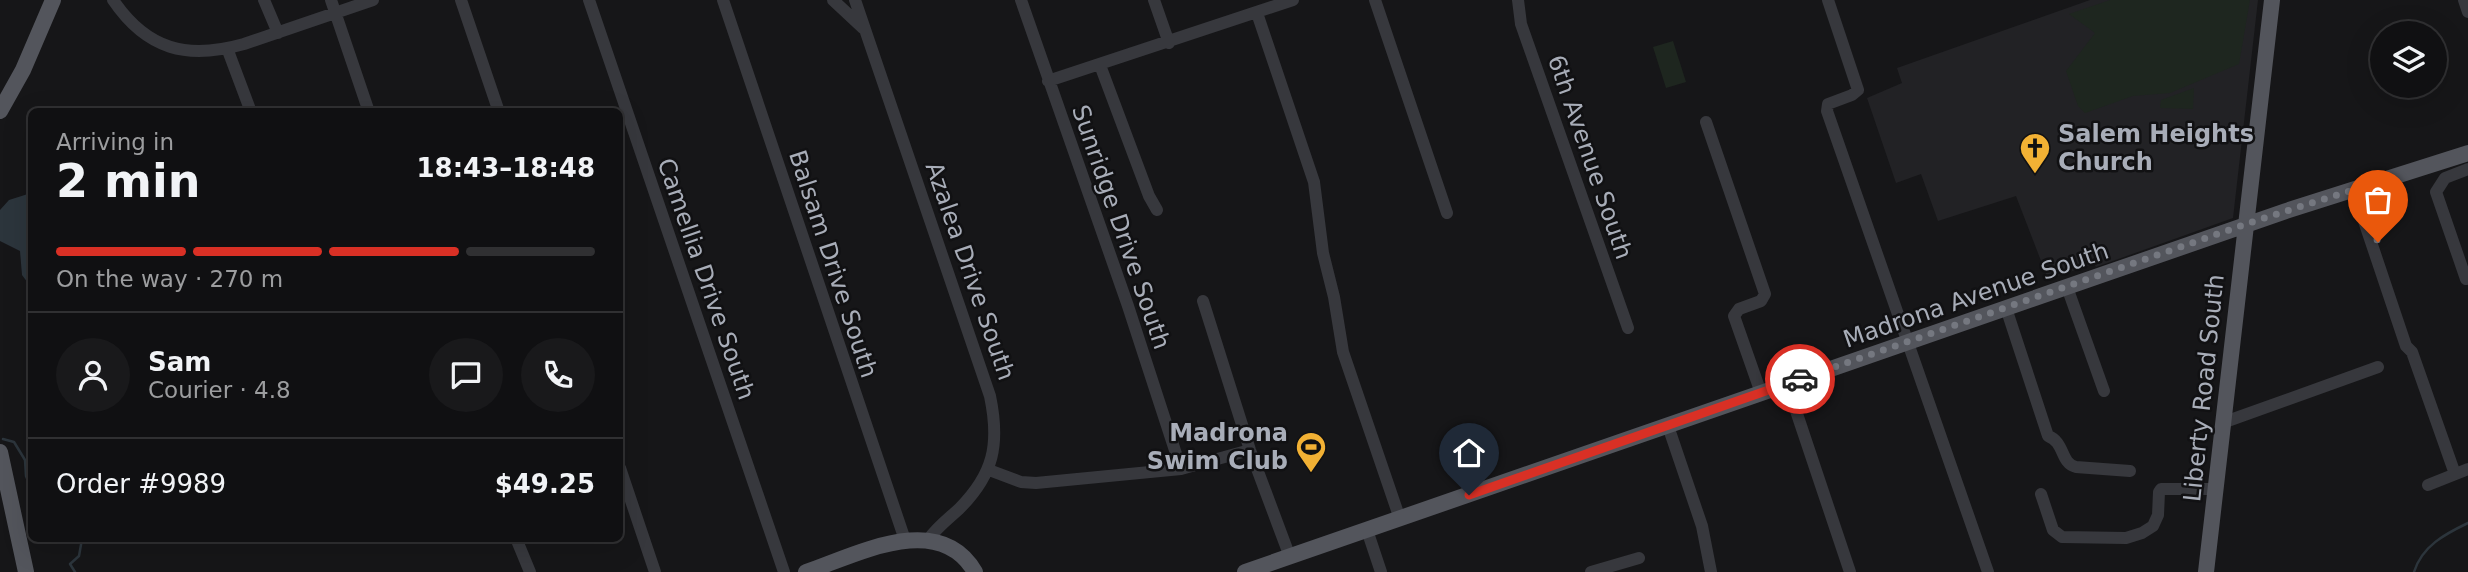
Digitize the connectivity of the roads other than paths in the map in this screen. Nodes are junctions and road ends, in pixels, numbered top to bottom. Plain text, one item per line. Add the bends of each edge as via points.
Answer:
1 (53, 0) edge
2 (113, 0) edge
3 (264, 0) edge
4 (331, 0) edge
5 (373, 0) edge
6 (461, 0) edge
7 (589, 0) edge
8 (723, 0) edge
9 (833, 0) edge
10 (855, 0) edge
11 (1021, 0) edge
12 (1154, 0) edge
13 (1293, 0) edge
14 (1376, 0) edge
15 (1518, 0) edge
16 (1828, 0) edge
17 (2272, 0) edge
18 (2464, 0) edge
19 (2468, 12) edge
20 (335, 13) junction
21 (1257, 13) junction
22 (863, 28) junction
23 (278, 33) junction
24 (1169, 43) junction
25 (227, 48) junction
26 (1100, 65) junction
27 (1048, 81) junction
28 (250, 108) edge
29 (368, 108) edge
30 (498, 108) edge
31 (0, 111) edge
32 (1706, 122) dead end
33 (2468, 153) edge
34 (2468, 170) edge
35 (2356, 189) junction
36 (1157, 210) dead end
37 (1447, 213) dead end
38 (2245, 226) junction
39 (2466, 279) dead end
40 (2067, 287) junction
41 (1203, 301) dead end
42 (2006, 308) junction
43 (1628, 328) dead end
44 (1908, 342) junction
45 (2378, 367) dead end
46 (1787, 384) junction
47 (2104, 391) dead end
48 (1760, 393) junction
49 (2222, 423) junction
50 (1668, 426) junction
51 (1250, 450) junction
52 (0, 453) edge
53 (1181, 469) junction
54 (989, 470) junction
55 (2468, 470) edge
56 (2130, 471) dead end
57 (2455, 474) junction
58 (623, 477) edge
59 (2428, 485) dead end
60 (2215, 489) junction
61 (2040, 494) dead end
62 (1400, 519) junction
63 (1367, 530) junction
64 (905, 540) junction
65 (928, 540) junction
66 (518, 543) dead end
67 (1290, 557) junction
68 (1639, 558) dead end
69 (26, 572) edge
70 (530, 572) edge
71 (655, 572) edge
72 (784, 572) edge
73 (806, 572) edge
74 (975, 572) edge
75 (1245, 572) edge
76 (1381, 572) edge
77 (1591, 572) edge
78 (1711, 572) edge
79 (1850, 572) edge
80 (1988, 572) edge
81 (2206, 572) edge

1 - 31 main road
2 - 25 street via 132,26 157,43 197,51
3 - 23 street
4 - 20 street
5 - 20 street
6 - 30 street
7 - 72 street, Camellia Drive South
8 - 64 street, Balsam Drive South
9 - 22 street
10 - 22 street, Azalea Drive South
11 - 27 street, Sunridge Drive South
12 - 24 street
13 - 21 street
14 - 37 street
15 - 43 street, 6th Avenue South via 1521,24
16 - 44 street via 1858,90 1828,104 1827,111
17 - 38 main road, Liberty Road South
18 - 19 street
20 - 23 street
20 - 29 street
21 - 24 street
21 - 62 street via 1314,182 1343,352
22 - 54 street, Azalea Drive South via 990,396 996,428
23 - 25 street
24 - 26 street
25 - 28 street
26 - 27 street
26 - 36 street
27 - 53 street, Sunridge Drive South
32 - 48 street via 1765,293 1761,301 1739,309 1734,316
33 - 35 main road, Madrona Avenue South
34 - 39 street via 2445,178 2436,192
35 - 38 main road, Madrona Avenue South
35 - 57 street
38 - 40 main road, Madrona Avenue South
38 - 49 main road, Liberty Road South
40 - 42 main road, Madrona Avenue South
40 - 47 street
41 - 51 street
42 - 44 main road, Madrona Avenue South
42 - 56 street via 2048,436 2060,444 2066,462 2076,467
44 - 46 main road, Madrona Avenue South
44 - 80 street
45 - 49 street
46 - 48 main road, Madrona Avenue South
46 - 79 street
48 - 50 main road, Madrona Avenue South
49 - 60 main road, Liberty Road South
50 - 62 main road, Madrona Avenue South
50 - 78 street via 1702,526
51 - 53 street
51 - 67 street
52 - 69 main road
53 - 54 street via 1036,483
54 - 65 street, Azalea Drive South
55 - 57 street
57 - 59 street
58 - 71 street
60 - 61 street via 2161,489 2153,526 2126,538 2062,537 2053,530
60 - 81 main road, Liberty Road South
62 - 63 main road, Madrona Avenue South
63 - 67 main road, Madrona Avenue South
63 - 76 street
64 - 65 main road
64 - 73 main road
65 - 74 main road via 960,554
66 - 70 street
67 - 75 main road, Madrona Avenue South
68 - 77 street

